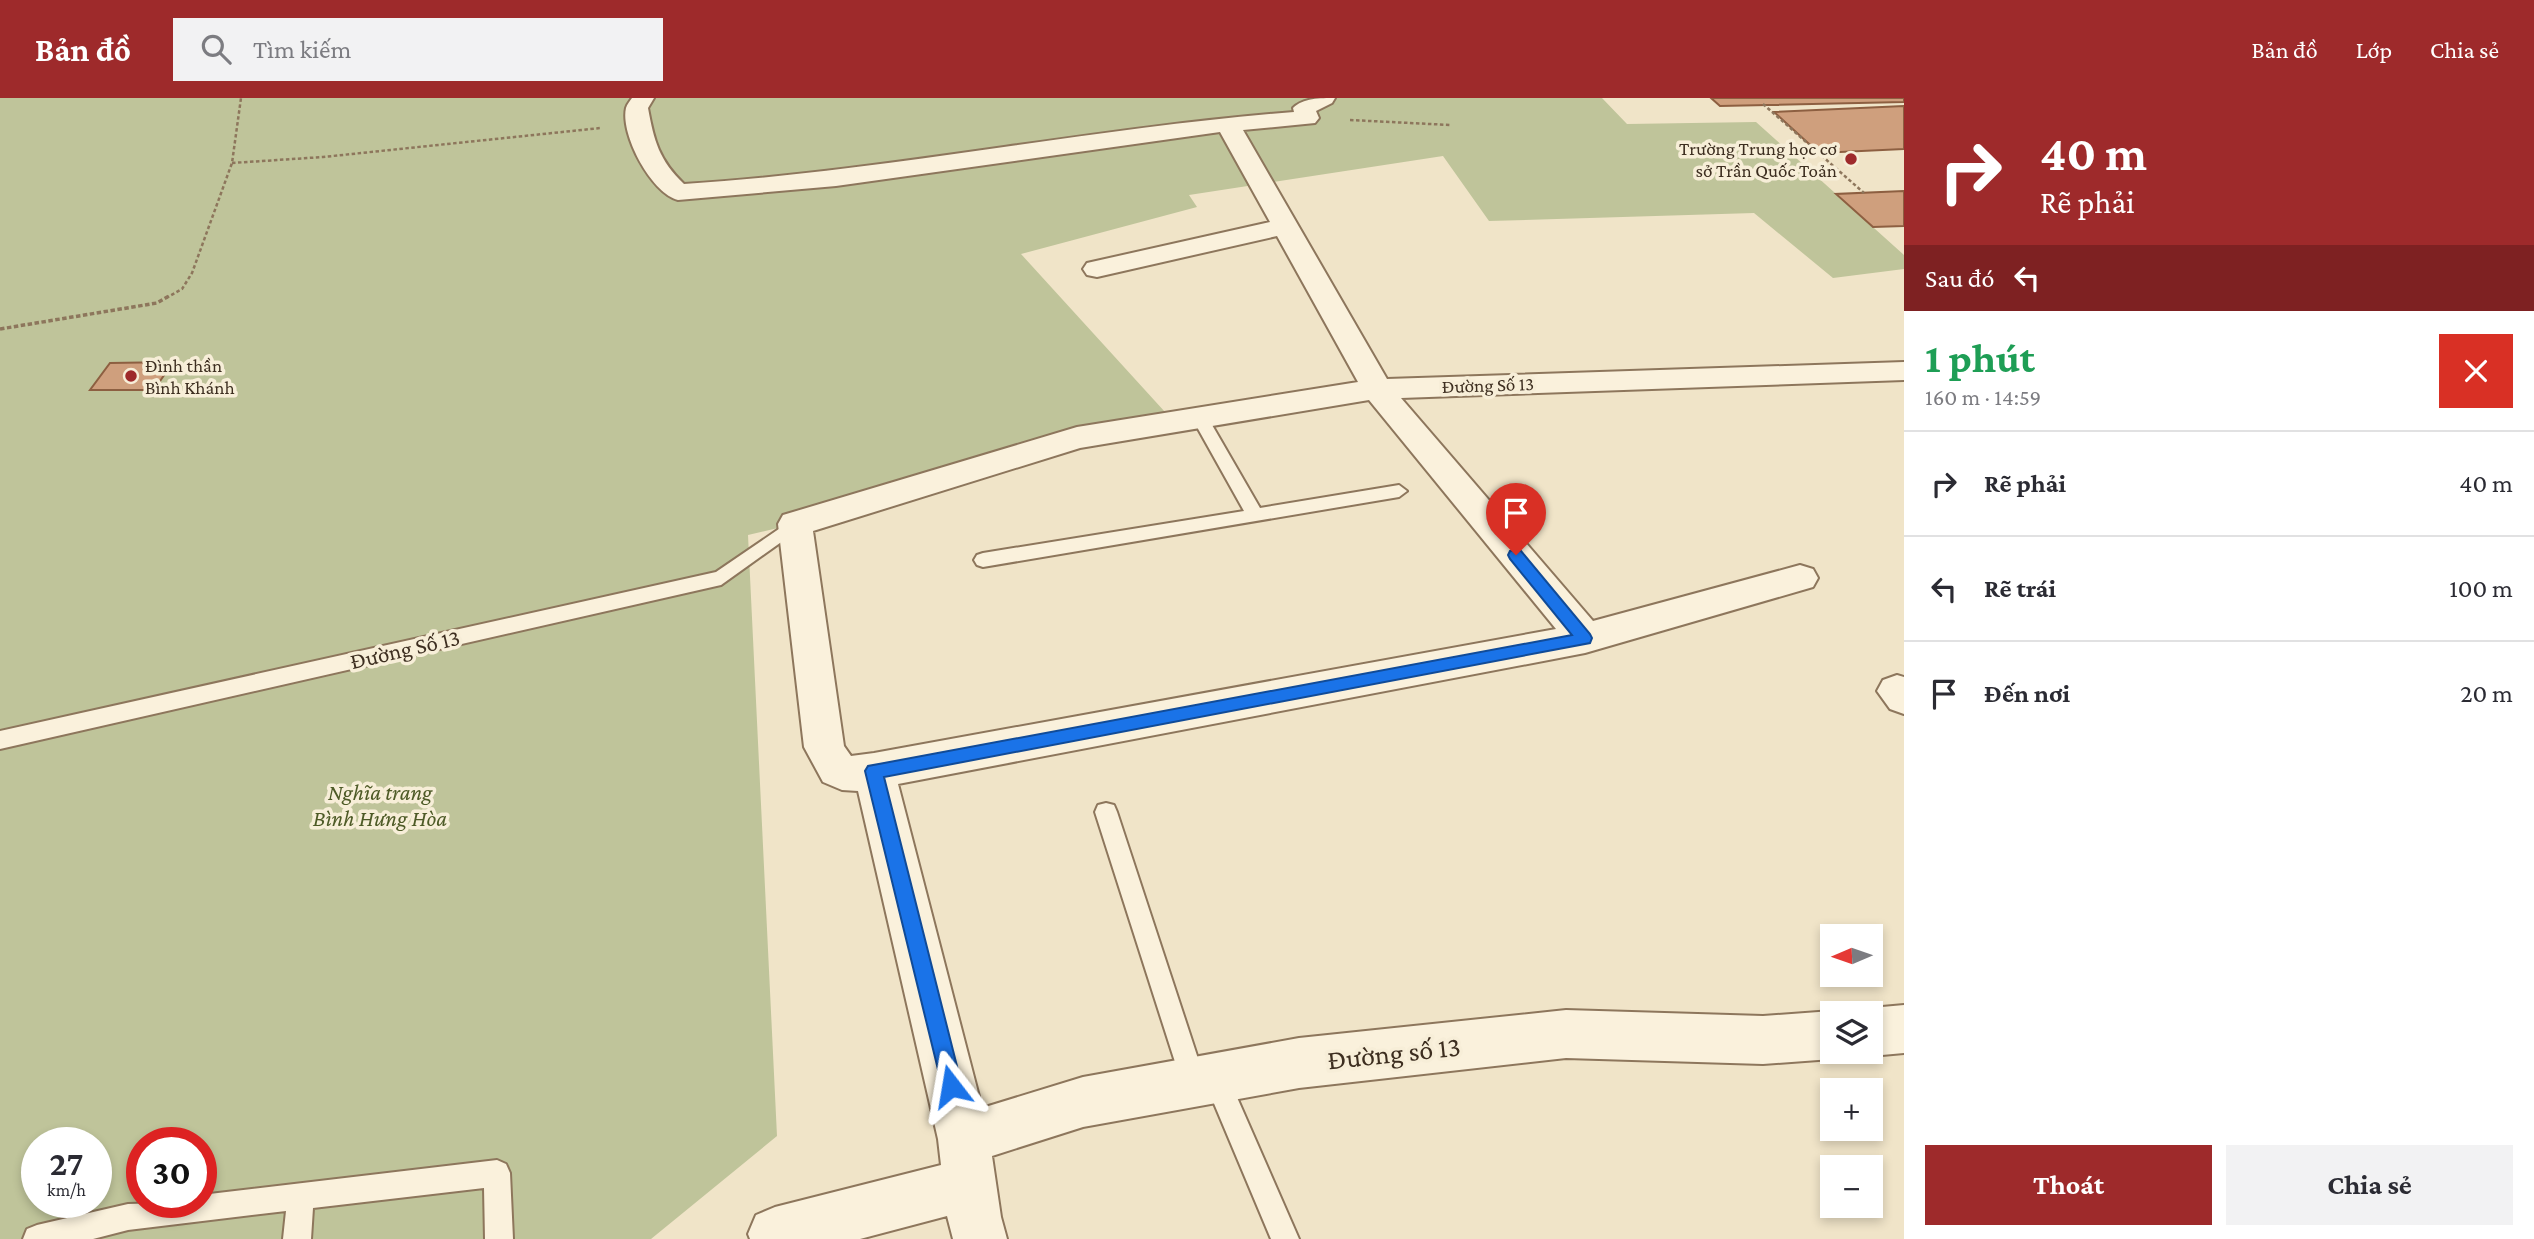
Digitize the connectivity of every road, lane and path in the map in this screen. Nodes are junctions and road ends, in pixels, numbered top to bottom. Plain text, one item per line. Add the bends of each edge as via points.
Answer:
1 (241, 98) edge
2 (643, 98) edge
3 (1324, 98) edge
4 (1763, 104) dead end
5 (1307, 118) junction
6 (1227, 123) junction
7 (640, 125) junction
8 (1450, 125) dead end
9 (232, 163) junction
10 (1864, 193) dead end
11 (1284, 226) junction
12 (1097, 269) dead end
13 (0, 329) edge
14 (1904, 371) edge
15 (1377, 389) junction
16 (1200, 418) junction
17 (1399, 491) dead end
18 (1255, 514) junction
19 (795, 524) junction
20 (983, 560) dead end
21 (1800, 578) dead end
22 (1585, 638) junction
23 (0, 740) edge
24 (874, 771) junction
25 (1106, 812) dead end
26 (1904, 1029) edge
27 (1883, 1031) edge
28 (1820, 1036) edge
29 (1204, 1080) junction
30 (967, 1161) junction
31 (301, 1197) junction
32 (775, 1234) dead end
33 (37, 1239) edge
34 (297, 1239) edge
35 (499, 1239) edge
36 (980, 1239) edge
37 (1285, 1239) edge

1 - 9 path
2 - 7 street via 638,108
3 - 5 street via 1307,105 1303,110
4 - 10 path
5 - 6 street
5 - 8 path
6 - 7 street via 926,168 739,190 678,192 654,170
6 - 11 street
7 - 9 path
9 - 13 path via 182,289 157,303
11 - 12 street
11 - 15 street
14 - 15 street, Đường Số 13
15 - 16 street, Đường Số 13
15 - 22 street
16 - 18 lane
16 - 19 street, Đường Số 13 via 1077,438
17 - 18 lane
18 - 20 lane
19 - 23 lane, Đường Số 13 via 721,578
19 - 24 street via 824,747 833,767 847,775
21 - 22 street
22 - 24 street
24 - 30 street
25 - 29 lane
26 - 27 street
28 - 29 street, Đường số 13 via 1763,1040 1566,1034 1299,1063
29 - 30 street, Đường số 13 via 1083,1102
29 - 37 lane
30 - 32 street, Đường số 13
30 - 36 street
31 - 33 lane via 128,1217
31 - 34 lane
31 - 35 lane via 497,1173

